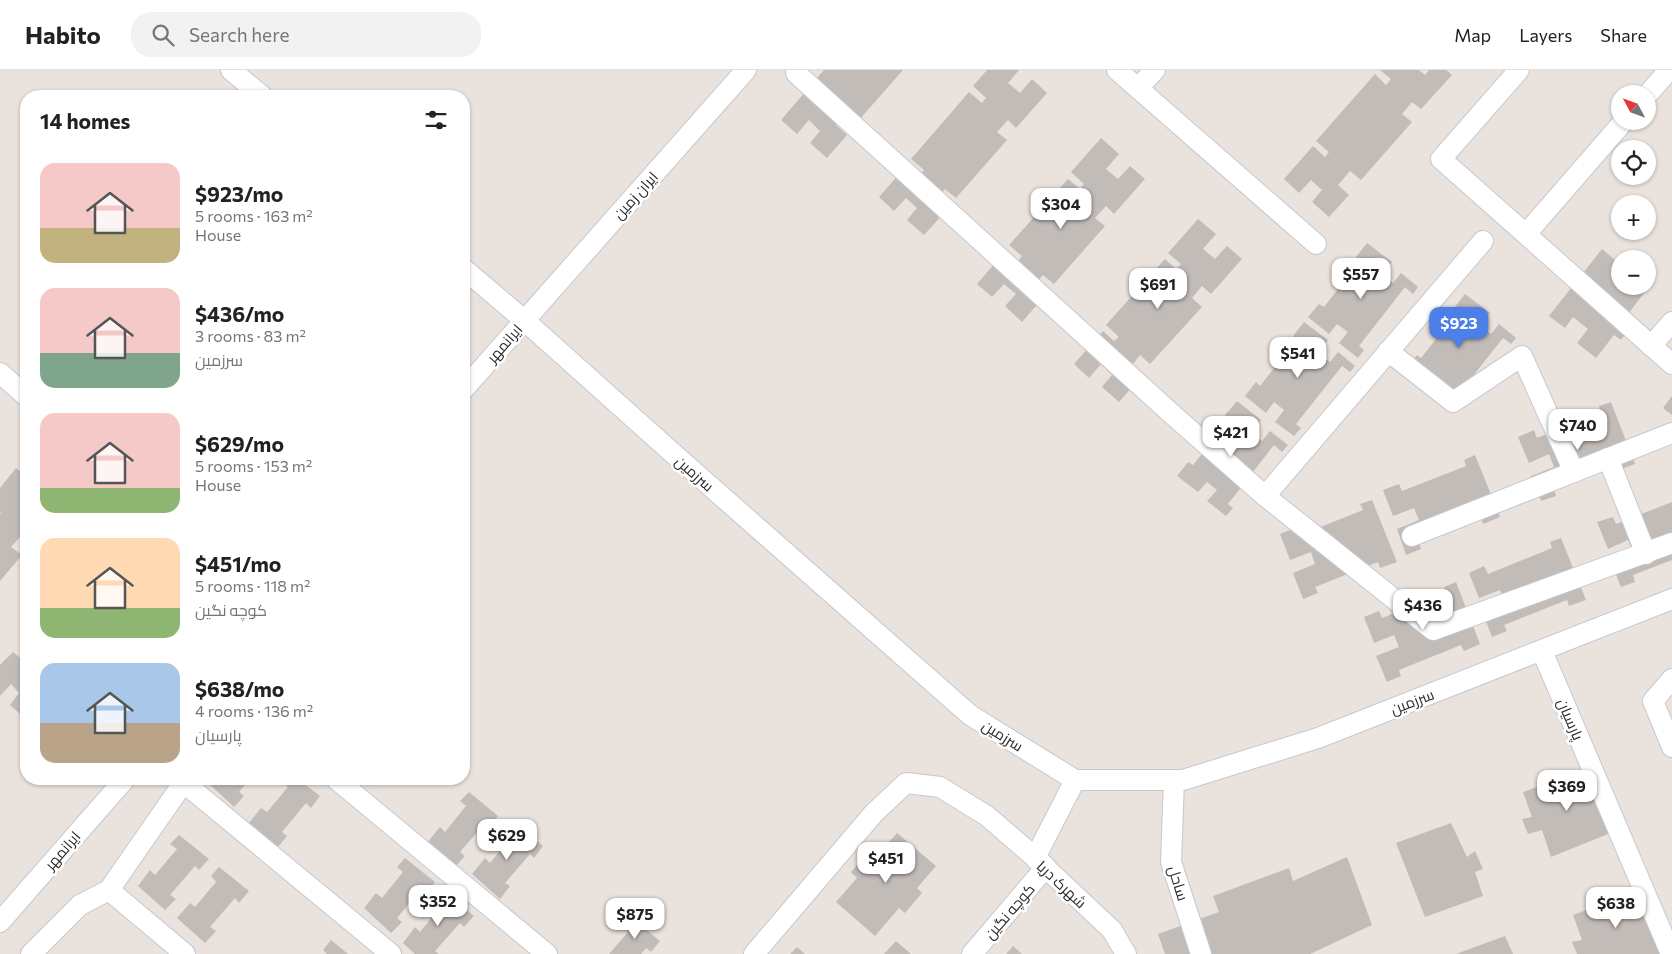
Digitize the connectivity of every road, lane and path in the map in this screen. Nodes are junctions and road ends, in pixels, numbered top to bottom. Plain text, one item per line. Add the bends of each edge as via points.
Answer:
1 (231, 70) edge
2 (746, 70) edge
3 (1117, 70) edge
4 (1155, 70) edge
5 (1519, 70) edge
6 (1669, 70) edge
7 (796, 73) dead end
8 (1656, 85) edge
9 (1138, 88) junction
10 (255, 90) edge
11 (1616, 130) edge
12 (1526, 234) junction
13 (1482, 241) dead end
14 (1316, 244) dead end
15 (470, 273) edge
16 (524, 320) junction
17 (1672, 322) edge
18 (1651, 346) junction
19 (1388, 352) junction
20 (1672, 364) edge
21 (0, 374) edge
22 (470, 381) edge
23 (20, 391) edge
24 (1672, 432) edge
25 (1608, 458) junction
26 (1574, 472) junction
27 (1265, 496) junction
28 (1412, 536) dead end
29 (1672, 543) edge
30 (1646, 554) junction
31 (1672, 599) edge
32 (1542, 651) junction
33 (1672, 679) edge
34 (1672, 747) edge
35 (1075, 780) junction
36 (1174, 780) junction
37 (119, 785) edge
38 (181, 785) edge
39 (190, 785) edge
40 (343, 785) edge
41 (1046, 868) junction
42 (109, 890) junction
43 (0, 922) edge
44 (31, 954) edge
45 (185, 954) edge
46 (391, 954) edge
47 (547, 954) edge
48 (754, 954) edge
49 (972, 954) edge
50 (1126, 954) edge
51 (1201, 954) edge
52 (1671, 954) edge

1 - 10 street
2 - 16 street, ایران زمین
3 - 9 street
4 - 9 street
5 - 12 street via 1441,159
6 - 8 street
7 - 27 street
9 - 14 street
11 - 12 street
12 - 18 street
13 - 19 street
15 - 16 street, سرزمین
16 - 22 street, ایرانمهر
16 - 35 street, سرزمین via 970,715
17 - 18 street
18 - 20 street
19 - 26 street via 1453,402 1522,356
19 - 27 street
21 - 23 street
24 - 25 street
25 - 26 street
25 - 30 street
26 - 28 street
27 - 30 street via 1433,630
29 - 30 street
31 - 32 street, سرزمین
32 - 36 street, سرزمین via 1318,738 1183,780
32 - 52 street, پارسیان
33 - 34 street via 1653,701
35 - 36 street, سرزمین
35 - 41 street, شهرک دریا via 1035,858
36 - 51 street, ساحل via 1171,862
37 - 43 street, ایرانمهر
38 - 42 street
39 - 46 street
40 - 47 street
41 - 48 street via 987,816 940,787 906,783 874,813
41 - 49 street, کوچه نگین
41 - 50 street, شهرک دریا via 1112,930
42 - 44 street via 80,905
42 - 45 street

